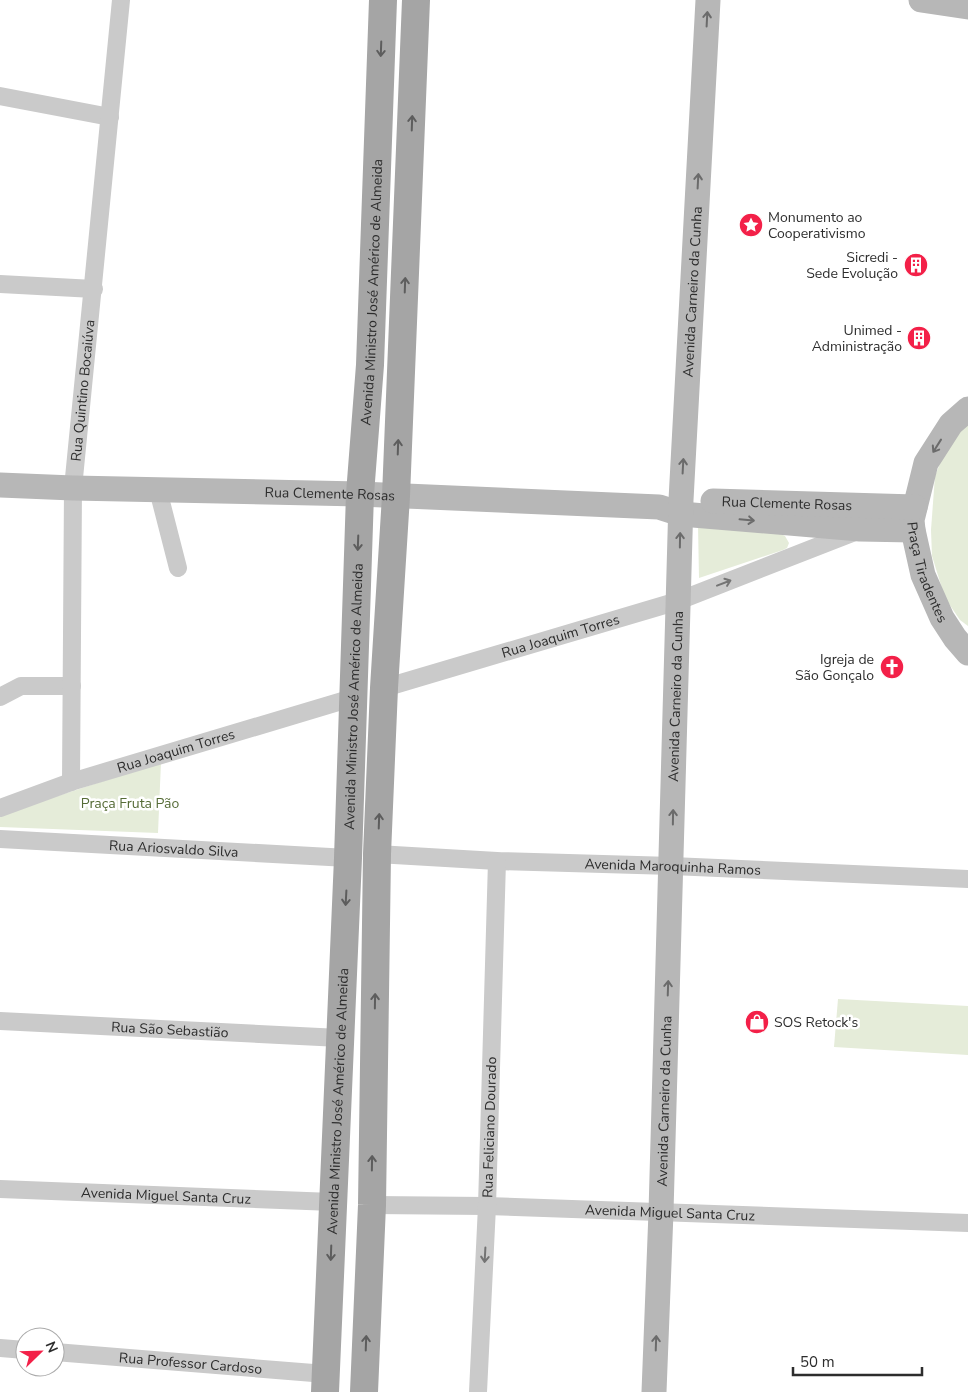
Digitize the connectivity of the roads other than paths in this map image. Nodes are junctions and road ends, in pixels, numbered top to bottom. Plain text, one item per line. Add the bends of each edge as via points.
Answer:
1 (121, 0) edge
2 (383, 0) edge
3 (416, 0) edge
4 (708, 0) edge
5 (921, 0) edge
6 (968, 7) edge
7 (0, 96) edge
8 (110, 117) junction
9 (0, 284) edge
10 (94, 289) junction
11 (968, 409) edge
12 (0, 485) edge
13 (74, 488) junction
14 (158, 490) junction
15 (360, 494) junction
16 (396, 496) junction
17 (674, 507) junction
18 (914, 519) junction
19 (860, 529) junction
20 (178, 568) dead end
21 (678, 601) junction
22 (968, 653) edge
23 (72, 686) junction
24 (384, 688) junction
25 (0, 697) edge
26 (352, 698) junction
27 (71, 782) junction
28 (0, 808) edge
29 (0, 839) edge
30 (378, 854) junction
31 (348, 858) junction
32 (497, 862) junction
33 (672, 866) junction
34 (968, 879) edge
35 (0, 1021) edge
36 (340, 1038) junction
37 (0, 1190) edge
38 (333, 1202) junction
39 (372, 1206) junction
40 (487, 1206) junction
41 (661, 1212) junction
42 (968, 1223) edge
43 (0, 1348) edge
44 (15, 1349) edge
45 (65, 1353) edge
46 (326, 1383) edge
47 (364, 1392) edge
48 (478, 1392) edge
49 (654, 1392) edge

1 - 8 street, Rua Quintino Bocaiúva
2 -> 15 main road, Avenida Ministro José Américo de Almeida via 370,365
16 -> 3 main road
17 -> 4 street, Avenida Carneiro da Cunha
5 - 6 street
7 - 8 street
8 - 10 street, Rua Quintino Bocaiúva
9 - 10 street
10 - 13 street, Rua Quintino Bocaiúva
11 -> 18 street, Praça Tiradentes via 951,424 926,463
12 - 13 street, Rua Clemente Rosas
13 - 14 street, Rua Clemente Rosas
13 - 23 street, Rua Quintino Bocaiúva
14 - 15 street, Rua Clemente Rosas
14 - 20 street
15 - 16 street, Rua Clemente Rosas
15 -> 26 main road, Avenida Ministro José Américo de Almeida
16 - 17 street, Rua Clemente Rosas
16 - 24 main road
17 - 18 street, Rua Clemente Rosas
17 -> 19 street, Rua Clemente Rosas
21 -> 17 street, Avenida Carneiro da Cunha
18 - 19 street, Rua Clemente Rosas
18 - 22 street, Praça Tiradentes via 923,575 942,618
21 -> 19 street, Rua Clemente Rosas
21 - 24 street, Rua Joaquim Torres
33 -> 21 street, Avenida Carneiro da Cunha
23 - 25 street via 20,686
23 - 27 street, Rua Quintino Bocaiúva
30 -> 24 main road
26 - 27 street, Rua Joaquim Torres
26 - 31 main road, Avenida Ministro José Américo de Almeida
27 - 28 street, Rua Joaquim Torres
29 - 31 street, Rua Ariosvaldo Silva
30 - 32 street, Avenida Maroquinha Ramos
39 -> 30 main road
31 -> 36 main road, Avenida Ministro José Américo de Almeida
32 - 33 street, Avenida Maroquinha Ramos
32 - 40 street, Rua Feliciano Dourado
33 - 34 street, Avenida Maroquinha Ramos
41 -> 33 street, Avenida Carneiro da Cunha
35 - 36 street, Rua São Sebastião
36 - 38 main road, Avenida Ministro José Américo de Almeida
37 - 38 street, Avenida Miguel Santa Cruz
38 -> 46 main road, Avenida Ministro José Américo de Almeida
39 - 40 street, Avenida Miguel Santa Cruz
47 -> 39 main road
40 - 41 street, Avenida Miguel Santa Cruz
40 -> 48 street, Rua Feliciano Dourado
41 - 42 street, Avenida Miguel Santa Cruz
49 -> 41 street, Avenida Carneiro da Cunha
43 - 44 street
45 - 46 street, Rua Professor Cardoso

